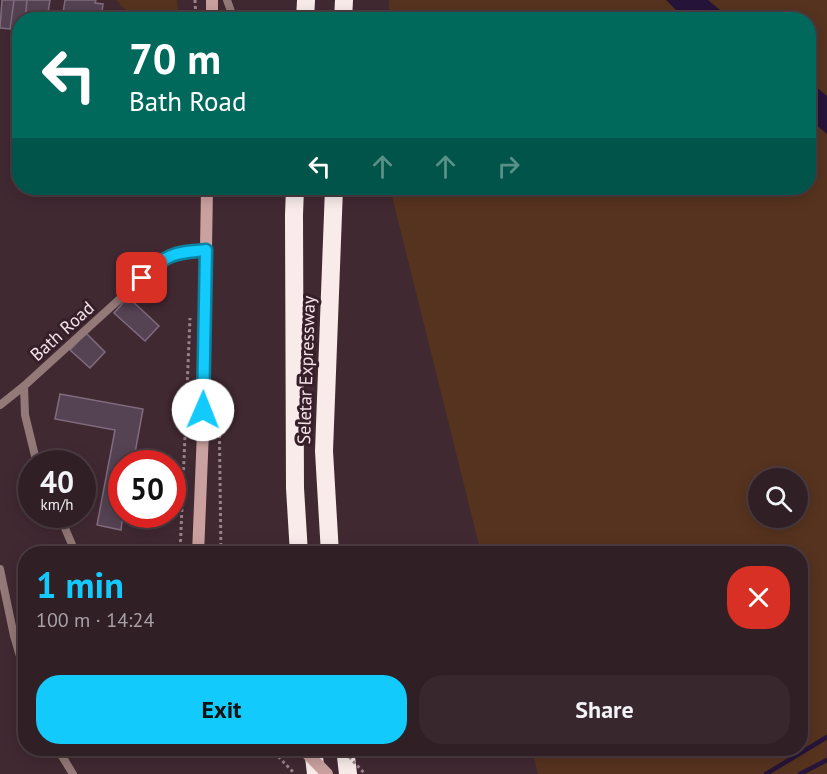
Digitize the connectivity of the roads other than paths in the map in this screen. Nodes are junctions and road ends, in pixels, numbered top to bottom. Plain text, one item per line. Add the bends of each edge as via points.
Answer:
1 (207, 195) edge
2 (295, 195) edge
3 (333, 195) edge
4 (206, 250) junction
5 (24, 386) junction
6 (0, 405) edge
7 (34, 450) edge
8 (65, 528) edge
9 (73, 546) edge
10 (198, 546) edge
11 (299, 546) edge
12 (330, 546) edge
13 (0, 569) edge
14 (18, 649) edge
15 (62, 756) edge
16 (310, 756) edge
17 (314, 756) edge
18 (345, 756) edge
19 (73, 774) edge
20 (316, 774) edge
21 (327, 774) edge
22 (348, 774) edge

1 - 4 main road
2 - 11 highway, Seletar Expressway
3 - 12 highway, Seletar Expressway via 324,451
4 - 5 lane, Bath Road via 167,256
4 - 10 main road
5 - 6 lane, Bath Road
5 - 7 lane via 25,415
8 - 9 lane
13 - 14 lane
15 - 19 lane
16 - 21 main road, bridge
17 - 20 highway
18 - 22 highway

